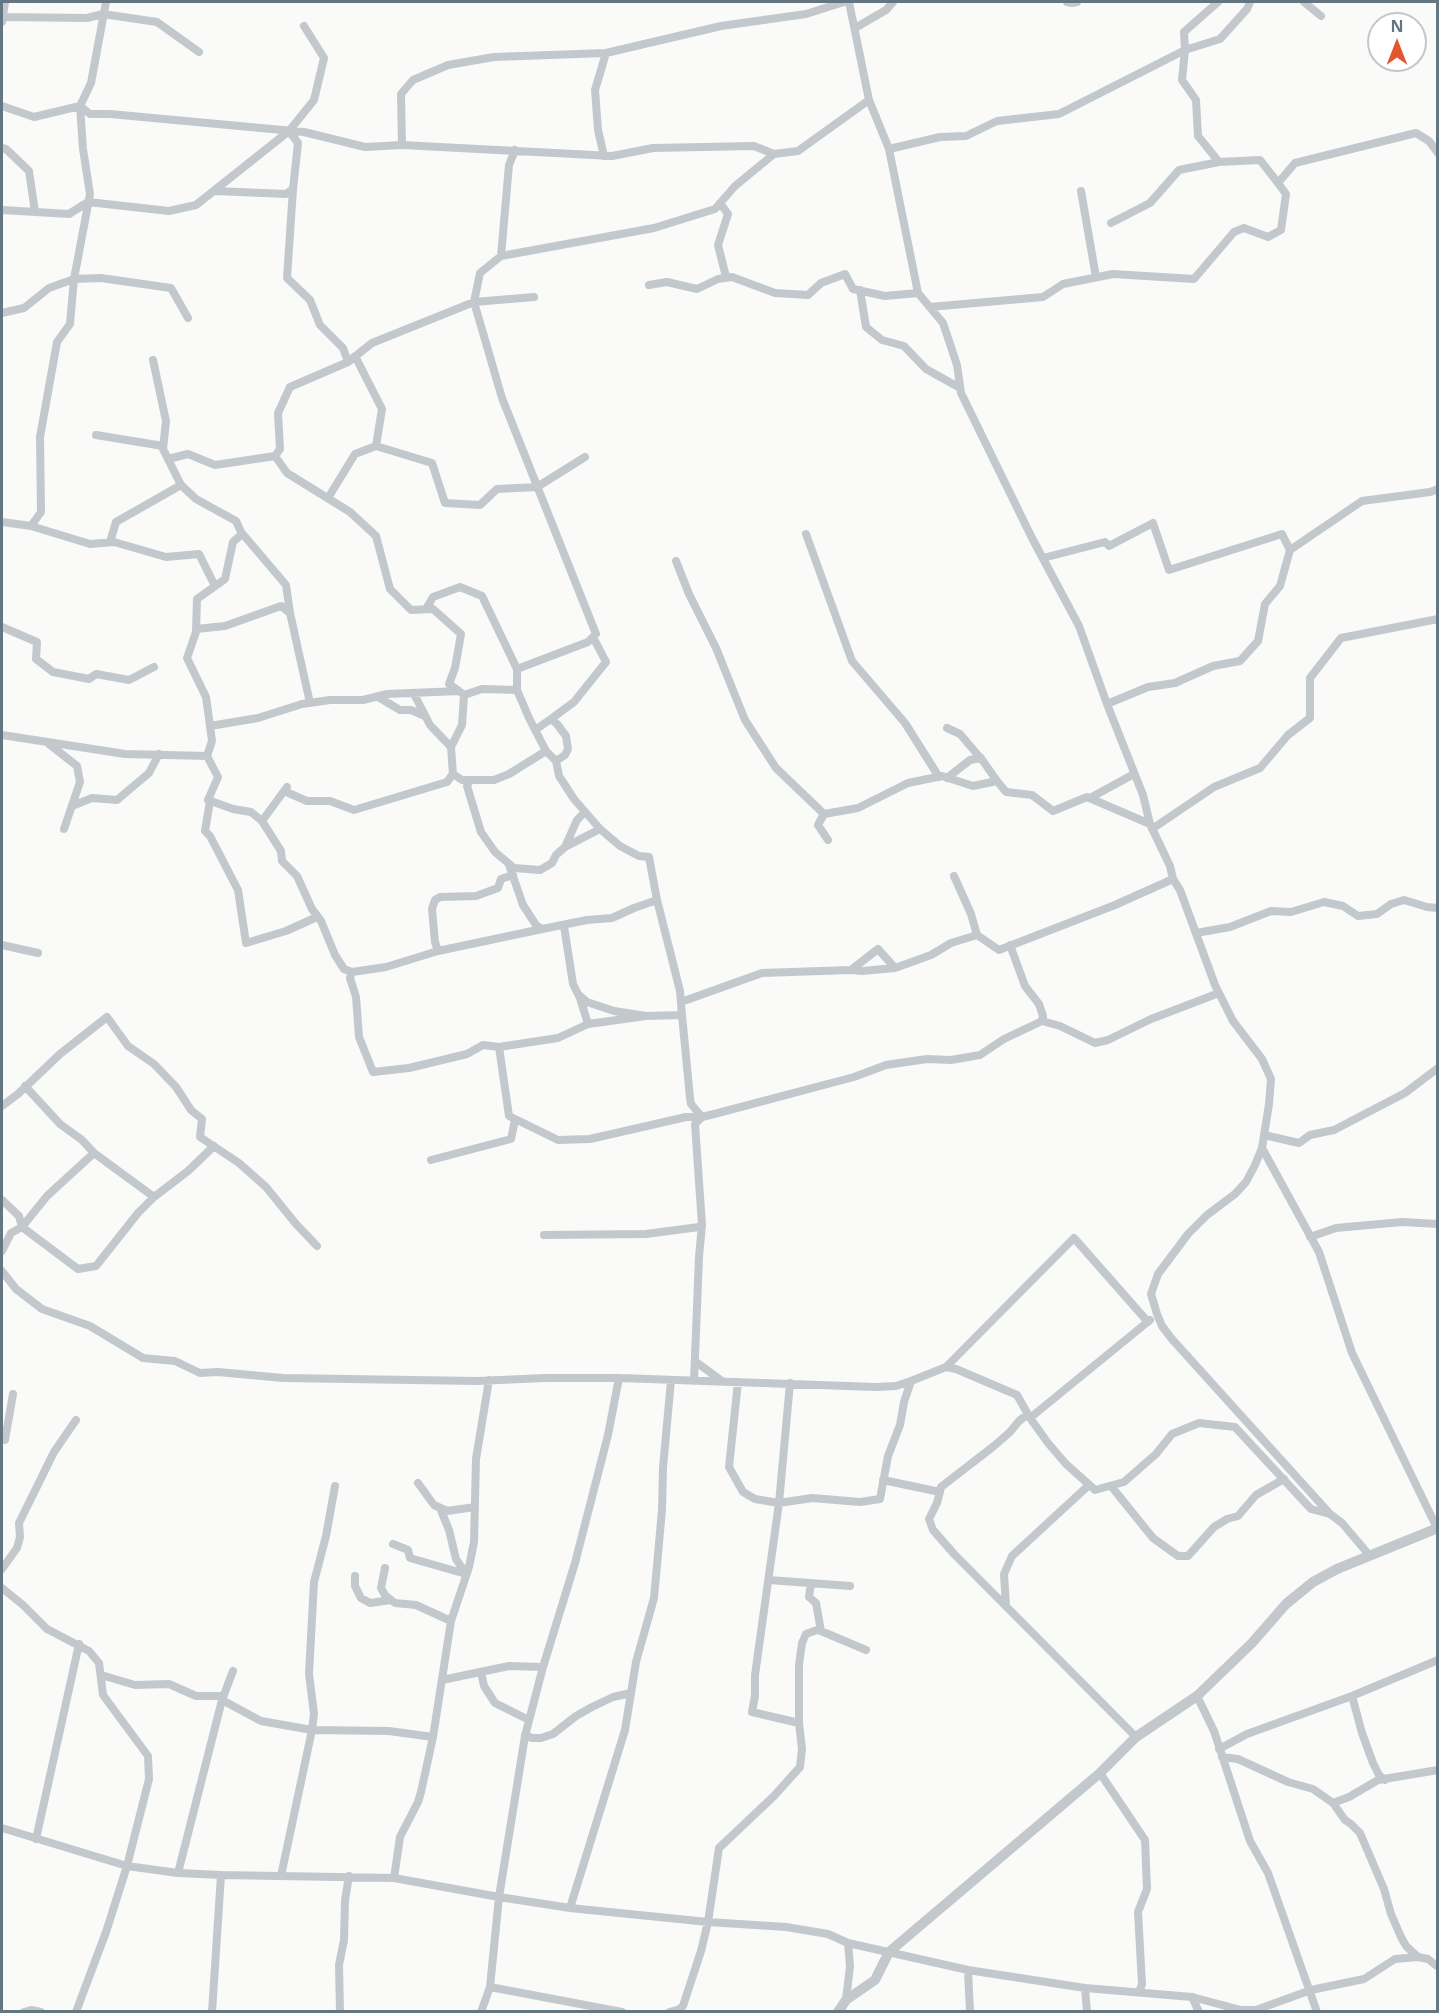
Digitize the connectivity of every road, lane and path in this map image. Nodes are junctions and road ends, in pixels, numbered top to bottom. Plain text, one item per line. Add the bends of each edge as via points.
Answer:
1 (4, 2) edge
2 (106, 2) edge
3 (844, 2) edge
4 (849, 2) edge
5 (894, 2) edge
6 (1067, 2) edge
7 (1077, 2) edge
8 (1218, 2) edge
9 (1250, 2) edge
10 (1304, 2) edge
11 (103, 14) junction
12 (1321, 16) dead end
13 (2, 18) edge
14 (304, 26) dead end
15 (855, 28) junction
16 (1185, 50) junction
17 (199, 51) dead end
18 (606, 53) junction
19 (870, 99) junction
20 (2, 106) edge
21 (80, 106) junction
22 (290, 131) junction
23 (402, 145) junction
24 (2, 148) edge
25 (889, 149) junction
26 (515, 150) junction
27 (1437, 153) edge
28 (774, 154) junction
29 (604, 156) junction
30 (1219, 162) junction
31 (1278, 183) junction
32 (292, 189) junction
33 (215, 190) junction
34 (1081, 190) dead end
35 (88, 202) junction
36 (720, 203) junction
37 (2, 210) edge
38 (34, 212) junction
39 (1111, 223) dead end
40 (501, 256) junction
41 (726, 277) junction
42 (1096, 277) junction
43 (74, 279) junction
44 (649, 285) dead end
45 (860, 290) junction
46 (918, 293) junction
47 (534, 297) dead end
48 (474, 302) junction
49 (930, 307) junction
50 (2, 313) edge
51 (188, 318) dead end
52 (355, 356) junction
53 (153, 360) dead end
54 (348, 362) junction
55 (960, 388) junction
56 (96, 435) dead end
57 (163, 446) junction
58 (376, 446) junction
59 (275, 456) junction
60 (585, 457) dead end
61 (168, 459) junction
62 (180, 485) junction
63 (537, 487) junction
64 (1437, 489) edge
65 (328, 498) junction
66 (2, 522) edge
67 (32, 526) junction
68 (242, 534) junction
69 (806, 534) dead end
70 (110, 542) junction
71 (1290, 550) junction
72 (1043, 558) junction
73 (676, 561) dead end
74 (215, 586) junction
75 (426, 609) junction
76 (290, 613) junction
77 (1437, 619) edge
78 (2, 627) edge
79 (196, 629) junction
80 (593, 637) junction
81 (154, 667) dead end
82 (517, 669) junction
83 (517, 690) junction
84 (461, 693) junction
85 (414, 694) junction
86 (378, 697) junction
87 (310, 703) junction
88 (1107, 704) junction
89 (425, 716) junction
90 (551, 719) junction
91 (210, 726) junction
92 (947, 728) dead end
93 (535, 730) junction
94 (2, 735) edge
95 (47, 743) junction
96 (451, 747) junction
97 (546, 751) junction
98 (159, 754) junction
99 (207, 756) junction
100 (981, 758) junction
101 (556, 761) junction
102 (453, 774) junction
103 (1134, 774) junction
104 (943, 777) junction
105 (470, 780) junction
106 (997, 781) junction
107 (1090, 798) junction
108 (210, 801) junction
109 (72, 806) junction
110 (585, 812) junction
111 (824, 814) junction
112 (262, 821) junction
113 (1151, 826) junction
114 (64, 829) dead end
115 (600, 829) junction
116 (828, 840) dead end
117 (565, 847) junction
118 (508, 865) junction
119 (513, 875) junction
120 (954, 876) dead end
121 (1173, 879) junction
122 (657, 900) junction
123 (1437, 908) edge
124 (317, 917) junction
125 (564, 926) junction
126 (542, 929) junction
127 (1196, 933) junction
128 (977, 935) junction
129 (2, 945) edge
130 (1010, 945) junction
131 (438, 951) junction
132 (38, 953) dead end
133 (895, 968) junction
134 (851, 970) junction
135 (352, 972) junction
136 (577, 993) junction
137 (1219, 993) junction
138 (681, 1002) junction
139 (682, 1015) junction
140 (646, 1016) junction
141 (1042, 1021) junction
142 (588, 1024) junction
143 (499, 1047) junction
144 (1437, 1068) edge
145 (25, 1086) junction
146 (2, 1106) edge
147 (702, 1117) junction
148 (515, 1120) junction
149 (1264, 1135) junction
150 (214, 1146) junction
151 (1262, 1148) junction
152 (94, 1153) junction
153 (431, 1160) dead end
154 (154, 1197) junction
155 (2, 1200) edge
156 (1437, 1224) edge
157 (702, 1226) junction
158 (22, 1227) junction
159 (544, 1234) dead end
160 (1310, 1237) junction
161 (317, 1246) dead end
162 (2, 1251) edge
163 (2, 1271) edge
164 (1157, 1314) junction
165 (1148, 1322) junction
166 (696, 1362) junction
167 (946, 1367) junction
168 (619, 1378) junction
169 (489, 1380) junction
170 (671, 1380) junction
171 (694, 1380) junction
172 (722, 1381) junction
173 (738, 1382) junction
174 (911, 1382) junction
175 (790, 1383) junction
176 (13, 1394) dead end
177 (1029, 1416) junction
178 (76, 1420) dead end
179 (2, 1439) edge
180 (1284, 1479) junction
181 (884, 1480) junction
182 (418, 1483) dead end
183 (1089, 1485) junction
184 (336, 1486) dead end
185 (1111, 1486) junction
186 (940, 1492) junction
187 (778, 1503) junction
188 (475, 1507) junction
189 (440, 1508) junction
190 (1330, 1514) junction
191 (1437, 1528) edge
192 (393, 1544) dead end
193 (1370, 1556) junction
194 (385, 1568) dead end
195 (2, 1569) edge
196 (466, 1574) junction
197 (355, 1576) dead end
198 (769, 1580) junction
199 (811, 1583) junction
200 (850, 1587) dead end
201 (2, 1588) edge
202 (391, 1600) junction
203 (1006, 1606) junction
204 (451, 1621) junction
205 (821, 1631) junction
206 (79, 1644) junction
207 (866, 1650) dead end
208 (1437, 1660) edge
209 (543, 1668) junction
210 (233, 1671) dead end
211 (481, 1672) junction
212 (101, 1675) junction
213 (442, 1680) junction
214 (631, 1693) junction
215 (1197, 1696) junction
216 (1352, 1696) junction
217 (223, 1698) junction
218 (529, 1720) junction
219 (799, 1723) junction
220 (312, 1730) junction
221 (525, 1735) junction
222 (433, 1737) junction
223 (1136, 1737) junction
224 (1221, 1753) junction
225 (1437, 1770) edge
226 (1100, 1773) junction
227 (1385, 1780) junction
228 (1333, 1803) junction
229 (2, 1828) edge
230 (36, 1839) junction
231 (127, 1866) junction
232 (178, 1873) junction
233 (221, 1875) junction
234 (281, 1876) junction
235 (349, 1876) junction
236 (394, 1878) junction
237 (500, 1897) junction
238 (570, 1908) junction
239 (708, 1922) junction
240 (848, 1943) junction
241 (889, 1952) junction
242 (1418, 1957) junction
243 (1437, 1967) edge
244 (968, 1970) junction
245 (490, 1987) junction
246 (1085, 1988) junction
247 (1311, 1990) junction
248 (1136, 1992) junction
249 (1192, 1997) junction
250 (846, 2000) junction
251 (24, 2012) edge
252 (41, 2012) edge
253 (76, 2012) edge
254 (212, 2012) edge
255 (340, 2012) edge
256 (481, 2012) edge
257 (622, 2012) edge
258 (670, 2012) edge
259 (838, 2012) edge
260 (970, 2012) edge
261 (1087, 2012) edge
262 (1200, 2012) edge
263 (1317, 2012) edge

1 - 13 street
2 - 11 street
3 - 18 street via 806,14 721,26
4 - 15 street
5 - 15 street
6 - 7 street
8 - 16 street via 1184,32
9 - 16 street via 1220,39
10 - 12 street
11 - 13 street via 87,18
11 - 17 street via 157,22
11 - 21 street via 91,83
14 - 22 street via 324,58 314,100
15 - 19 street
16 - 25 street via 1059,114 997,121 966,136 940,137
16 - 30 street via 1182,80 1196,100 1198,136
18 - 23 street via 494,57 448,65 413,80 402,94
18 - 29 street via 595,90
19 - 25 street
19 - 28 street via 798,151
20 - 21 street via 34,117
21 - 22 street via 90,114
21 - 35 street
22 - 23 street via 365,147
22 - 32 street via 298,143
22 - 33 street
23 - 26 street
24 - 38 street via 29,171
25 - 46 street
26 - 29 street
26 - 40 street via 509,165
27 - 31 street via 1429,141 1416,133 1295,163
28 - 29 street via 754,146 653,148
28 - 36 street
30 - 31 street via 1260,160
30 - 39 street via 1179,170 1150,203
31 - 42 street via 1286,194 1281,230 1268,237 1245,228 1234,232 1194,279 1113,274
32 - 33 street via 286,194
32 - 54 street via 287,278 310,300 320,325 343,348
33 - 35 street via 196,205 169,211
34 - 42 street
35 - 38 street via 69,214
35 - 43 street
36 - 40 street via 715,209 654,228
36 - 41 street via 728,214 718,245
37 - 38 street
40 - 48 street via 480,273
41 - 44 street via 697,289 667,282
41 - 45 street via 775,293 808,295 821,283 845,274 853,289
42 - 49 street via 1063,285 1043,297
43 - 50 street via 49,288 24,308
43 - 51 street via 102,278 171,288
43 - 67 street via 70,324 57,342 40,437 41,512
45 - 46 street via 885,296
45 - 55 street via 866,327 882,340 904,346 926,369
46 - 49 street
47 - 48 street
48 - 52 street via 372,343
48 - 63 street via 502,398
49 - 55 street via 943,323
52 - 54 street
52 - 58 street via 382,409
53 - 57 street via 166,421
54 - 59 street via 290,387 278,413 280,449
55 - 72 street
56 - 57 street
57 - 61 street
58 - 63 street via 432,463 445,503 480,505 497,489
58 - 65 street via 355,454
59 - 61 street via 215,465 188,454
59 - 65 street via 287,472
60 - 63 street
61 - 62 street
62 - 68 street via 196,499 236,521
62 - 70 street via 116,522
63 - 80 street via 596,634
64 - 71 street via 1362,501
65 - 75 street via 376,536 390,589 411,610
66 - 67 street
67 - 70 street via 90,544
68 - 74 street via 233,542 225,579
68 - 76 street via 286,585
69 - 104 street via 852,661 905,723
70 - 74 street via 166,557 200,554
71 - 72 street via 1282,534 1170,570 1153,523 1109,546 1105,542
71 - 88 street via 1280,586 1265,604 1258,641 1240,661 1148,687
72 - 88 street via 1079,626
73 - 111 street via 745,720 776,768
74 - 79 street via 197,599
75 - 82 street via 433,597 460,587 482,596
75 - 84 street via 433,609 461,634 449,684
76 - 79 street via 281,606 225,626
76 - 87 street
77 - 113 street via 1341,638 1310,678 1310,718 1288,735 1260,768 1214,787
78 - 81 street via 37,642 36,659 53,672 89,679 96,674 129,680
79 - 91 street via 187,658 206,697
80 - 82 street
80 - 90 street via 606,662 574,702
82 - 83 street
83 - 84 street
83 - 93 street
84 - 85 street
84 - 96 street via 462,724
85 - 86 street
85 - 89 street
86 - 87 street
86 - 89 street via 400,710
87 - 91 street
88 - 103 street
89 - 96 street
90 - 93 street
90 - 101 street via 566,736 568,749
91 - 99 street via 212,741
92 - 100 street via 960,734
93 - 97 street
94 - 95 street
95 - 98 street via 125,754
95 - 109 street via 77,766 80,782
96 - 102 street
97 - 101 street
97 - 105 street via 494,780
98 - 99 street
98 - 109 street via 149,773 117,800 92,798
99 - 108 street via 218,777
100 - 104 street via 970,760
100 - 106 street
101 - 110 street via 559,776
102 - 105 street
102 - 112 street via 447,782 354,810 330,801 307,801 285,789
103 - 107 street
103 - 113 street
104 - 106 street via 973,786
104 - 111 street via 908,783 858,808
105 - 118 street via 467,786 482,832
106 - 107 street via 1006,792 1032,795 1053,811
107 - 113 street
108 - 112 street via 251,812
108 - 124 street via 205,831 238,890 246,943
109 - 114 street
110 - 115 street
110 - 117 street
111 - 116 street via 818,825
112 - 124 street via 281,852 282,861 297,876
113 - 121 street
115 - 117 street
115 - 122 street via 620,846 649,857
117 - 118 street via 540,870
118 - 119 street
119 - 126 street via 524,905
119 - 131 street via 501,879 498,888 476,896 435,900 432,909
120 - 128 street
121 - 127 street
121 - 130 street
122 - 125 street via 612,918
122 - 138 street
123 - 127 street via 1404,900 1377,914 1358,916 1343,906 1324,902 1291,912 1271,911 1230,927
124 - 135 street via 335,955 344,969
125 - 126 street
125 - 136 street
126 - 131 street
127 - 137 street
128 - 130 street via 999,950
128 - 133 street
129 - 132 street
130 - 141 street via 1025,986 1039,1004
131 - 135 street via 386,967
133 - 134 street
133 - 134 street via 878,949
134 - 138 street via 762,973
135 - 143 street via 359,1037 373,1072 467,1054 483,1045
136 - 140 street via 587,1002 605,1008
136 - 142 street
137 - 141 street via 1095,1043
137 - 149 street via 1271,1079
138 - 139 street
139 - 140 street
139 - 147 street via 691,1104
140 - 142 street
141 - 147 street via 980,1054 886,1065
142 - 143 street via 558,1038
143 - 148 street via 508,1116
144 - 149 street via 1405,1093 1334,1130 1310,1135 1299,1143
145 - 146 street
145 - 150 street via 107,1017 128,1046 154,1064 176,1087 202,1119 200,1137
145 - 152 street
147 - 148 street via 686,1117 590,1139 558,1140
147 - 157 street via 695,1124
148 - 153 street via 511,1139
149 - 151 street
150 - 154 street
150 - 161 street via 266,1187
151 - 160 street
151 - 164 street via 1246,1182 1188,1234 1158,1274 1151,1294
152 - 154 street
152 - 158 street via 47,1196
154 - 158 street via 96,1266 78,1269
155 - 158 street via 19,1216
156 - 160 street via 1402,1222 1336,1228
157 - 159 street via 646,1234
157 - 166 street
158 - 162 street via 11,1233
160 - 191 street via 1319,1252 1352,1353
163 - 169 street via 16,1289 42,1309 90,1326 143,1358 175,1361 200,1373
164 - 165 street
164 - 190 street via 1171,1338
165 - 167 street via 1074,1238
165 - 177 street
166 - 171 street
166 - 172 street
167 - 174 street
167 - 177 street via 1017,1395
168 - 169 street
168 - 170 street
168 - 209 street via 575,1563
169 - 188 street via 476,1459
170 - 171 street
170 - 214 street via 654,1598
171 - 172 street
172 - 173 street
173 - 175 street
173 - 187 street via 729,1467 742,1492
174 - 175 street via 876,1387
174 - 181 street
175 - 187 street
176 - 179 street via 5,1440
177 - 183 street via 1066,1464
177 - 186 street via 1018,1421 994,1446 941,1487
178 - 195 street via 54,1452 19,1523 16,1548
180 - 185 street via 1235,1427 1199,1423 1172,1434 1124,1482
180 - 185 street via 1256,1495 1238,1516 1214,1527 1188,1556 1178,1556 1153,1538
180 - 190 street via 1311,1509
181 - 186 street
181 - 187 street via 880,1499 860,1502 812,1498
182 - 189 street
183 - 185 street via 1095,1490
183 - 203 street via 1012,1556 1004,1574
184 - 220 street via 314,1582 309,1674
186 - 203 street via 928,1519 933,1530
187 - 198 street
188 - 189 street via 447,1511
188 - 196 street via 474,1542
189 - 196 street via 456,1559
190 - 193 street
191 - 193 street
192 - 196 street via 408,1550 411,1558
193 - 215 street via 1312,1582
194 - 202 street via 381,1588
196 - 204 street
197 - 202 street via 361,1598 370,1603
198 - 199 street
198 - 219 street via 752,1712
199 - 200 street
199 - 205 street via 809,1597 816,1603
201 - 206 street via 47,1629
202 - 204 street via 416,1605
203 - 223 street
204 - 213 street
205 - 207 street
205 - 219 street via 806,1634 802,1643
206 - 212 street via 99,1664
206 - 230 street
208 - 216 street
209 - 211 street via 519,1665
209 - 218 street
210 - 217 street
211 - 213 street
211 - 218 street via 484,1686 495,1703
212 - 217 street via 135,1685 169,1684 196,1696
212 - 231 street via 103,1695 148,1756 149,1779
213 - 222 street
214 - 221 street via 592,1707 553,1734 541,1738
214 - 238 street via 625,1730
215 - 223 street
215 - 224 street
216 - 224 street via 1247,1734
216 - 227 street via 1373,1763
217 - 220 street via 261,1720
217 - 232 street
218 - 221 street
219 - 239 street via 800,1767 719,1848
220 - 222 street via 389,1731
220 - 234 street
221 - 237 street
222 - 236 street via 418,1803 400,1837
223 - 226 street
224 - 228 street via 1313,1789
224 - 247 street via 1250,1841 1268,1873
225 - 227 street
226 - 241 street
226 - 248 street via 1146,1840 1147,1889 1138,1912 1142,1984
227 - 228 street
228 - 242 street via 1360,1833 1401,1937
229 - 230 street
230 - 231 street
231 - 232 street
231 - 253 street
232 - 233 street
233 - 234 street
233 - 254 street
234 - 235 street
235 - 236 street
235 - 255 street via 339,1965
236 - 237 street
237 - 238 street
237 - 245 street
238 - 239 street
239 - 240 street via 786,1927 828,1934
239 - 258 street via 683,2006
240 - 241 street
240 - 250 street
241 - 244 street
241 - 250 street via 875,1980
242 - 243 street
242 - 247 street via 1395,1959 1364,1979
244 - 246 street
244 - 260 street
245 - 256 street
245 - 257 street
246 - 248 street
246 - 261 street
247 - 249 street via 1256,2010
247 - 263 street
248 - 249 street
249 - 262 street
250 - 259 street
251 - 252 street

